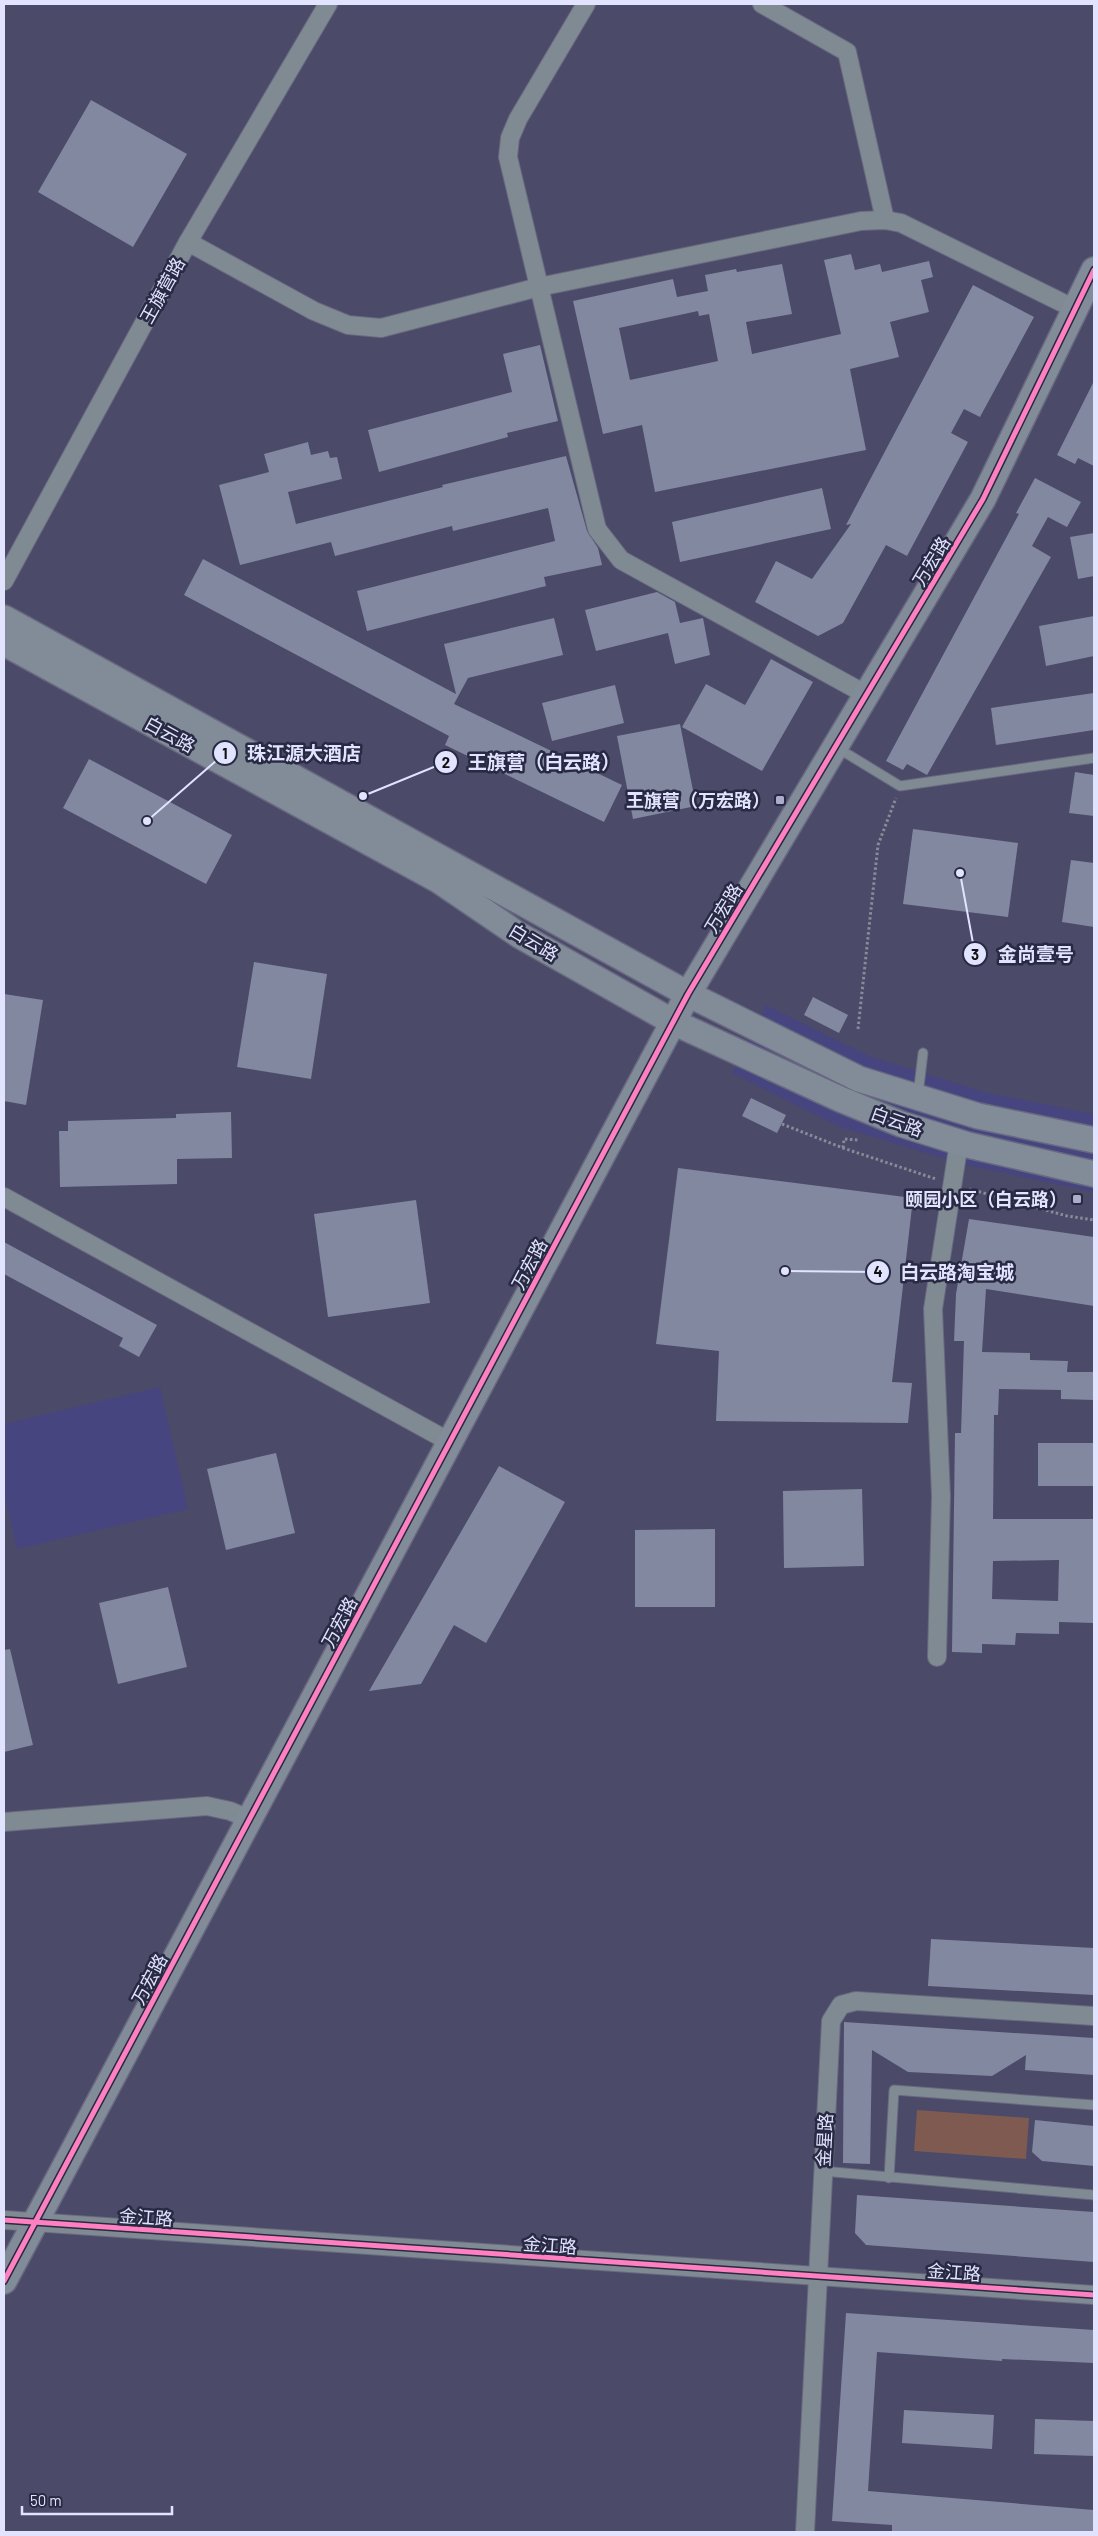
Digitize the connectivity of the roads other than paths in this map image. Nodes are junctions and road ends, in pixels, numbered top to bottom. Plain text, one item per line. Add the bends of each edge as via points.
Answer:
1 (328, 4) edge
2 (586, 4) edge
3 (762, 4) edge
4 (885, 220) junction
5 (188, 242) junction
6 (1094, 270) edge
7 (539, 287) junction
8 (1075, 309) junction
9 (4, 580) edge
10 (4, 618) edge
11 (4, 643) edge
12 (867, 695) junction
13 (836, 747) junction
14 (1094, 758) edge
15 (688, 994) junction
16 (673, 1022) junction
17 (923, 1052) dead end
18 (918, 1098) junction
19 (1094, 1140) edge
20 (959, 1142) junction
21 (1094, 1174) edge
22 (4, 1197) edge
23 (450, 1442) junction
24 (937, 1657) dead end
25 (249, 1819) junction
26 (4, 1822) edge
27 (1094, 2016) edge
28 (1094, 2105) edge
29 (822, 2171) junction
30 (889, 2178) junction
31 (1094, 2195) edge
32 (4, 2220) edge
33 (35, 2223) junction
34 (816, 2277) junction
35 (4, 2281) edge
36 (1094, 2295) edge
37 (805, 2532) edge

1 - 5 street, 王旗营路
2 - 7 street via 510,138 508,157
3 - 4 street via 847,52
4 - 7 street via 861,221
4 - 8 street via 900,223
5 - 7 street via 314,311 348,325 380,328
5 - 9 street, 王旗营路
6 - 8 main road, 万宏路
7 - 12 street via 597,529 621,560
8 - 12 main road, 万宏路 via 983,499
10 - 15 main road, 白云路
11 - 16 main road, 白云路 via 438,880 520,935
12 - 13 main road, 万宏路
13 - 14 lane via 900,786
13 - 15 main road, 万宏路
15 - 16 main road, 万宏路
15 - 18 main road, 白云路 via 859,1080
16 - 20 main road, 白云路 via 840,1100
16 - 23 main road, 万宏路
17 - 18 lane
18 - 19 main road, 白云路 via 978,1116
20 - 21 main road, 白云路
20 - 24 street via 933,1309 941,1496
22 - 23 street
23 - 25 main road, 万宏路
25 - 26 street via 207,1806
25 - 33 main road, 万宏路
27 - 29 street, 金星路 via 873,2001 842,2005 830,2021
28 - 30 lane via 894,2090
29 - 30 lane
29 - 34 street, 金星路
30 - 31 lane
32 - 33 street, 金江路
33 - 34 street, 金江路
33 - 35 main road, 万宏路
34 - 36 street, 金江路
34 - 37 street, 金星路

